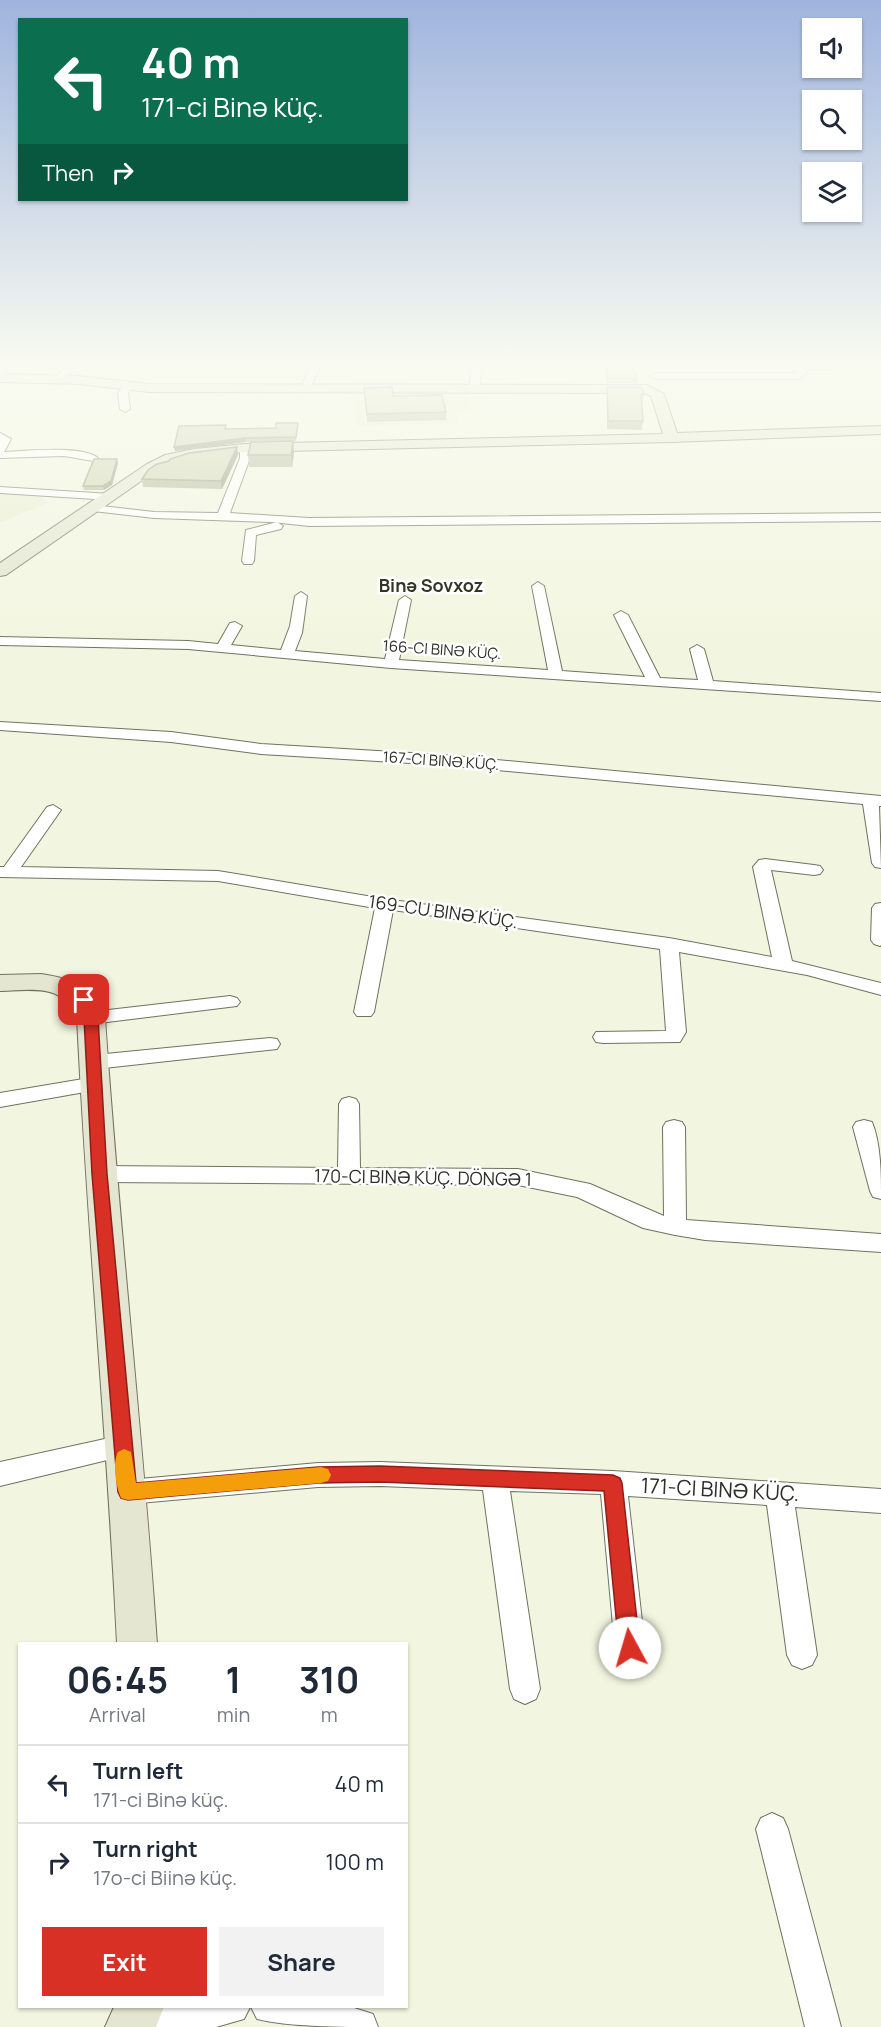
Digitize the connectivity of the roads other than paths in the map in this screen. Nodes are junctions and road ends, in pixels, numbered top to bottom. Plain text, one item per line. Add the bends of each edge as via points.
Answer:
1 (169, 460) edge
2 (245, 460) edge
3 (0, 490) edge
4 (111, 497) junction
5 (93, 508) junction
6 (881, 517) edge
7 (222, 518) junction
8 (287, 520) junction
9 (248, 561) dead end
10 (0, 571) edge
11 (538, 586) dead end
12 (301, 596) dead end
13 (405, 600) dead end
14 (621, 615) dead end
15 (235, 626) dead end
16 (0, 641) edge
17 (222, 648) junction
18 (697, 649) dead end
19 (286, 654) junction
20 (392, 664) junction
21 (556, 675) junction
22 (654, 680) junction
23 (706, 683) junction
24 (881, 697) edge
25 (0, 726) edge
26 (875, 800) edge
27 (53, 810) dead end
28 (881, 863) edge
29 (814, 870) dead end
30 (5, 872) edge
31 (385, 904) junction
32 (881, 908) edge
33 (880, 940) edge
34 (669, 944) junction
35 (783, 965) junction
36 (0, 983) edge
37 (881, 989) edge
38 (230, 1002) dead end
39 (364, 1012) dead end
40 (91, 1018) junction
41 (603, 1037) dead end
42 (270, 1044) dead end
43 (95, 1073) junction
44 (0, 1101) edge
45 (349, 1104) dead end
46 (674, 1127) dead end
47 (864, 1127) dead end
48 (100, 1174) junction
49 (349, 1176) junction
50 (881, 1191) edge
51 (675, 1227) junction
52 (881, 1243) edge
53 (123, 1446) junction
54 (0, 1474) edge
55 (495, 1477) junction
56 (613, 1483) junction
57 (128, 1492) junction
58 (779, 1493) junction
59 (881, 1501) edge
60 (137, 1642) edge
61 (630, 1648) dead end
62 (802, 1655) dead end
63 (525, 1689) dead end
64 (772, 1829) dead end
65 (224, 2008) edge
66 (276, 2008) edge
67 (134, 2019) edge
68 (360, 2027) edge
69 (823, 2027) edge

1 - 4 main road via 147,470
2 - 7 street
3 - 4 street
4 - 5 main road
5 - 7 street
5 - 10 main road
6 - 8 street
7 - 8 street
8 - 9 street via 250,533
11 - 21 street
12 - 19 street via 294,641
13 - 20 street
14 - 22 street
15 - 17 street
16 - 17 street
17 - 19 street
18 - 23 street
19 - 20 street
20 - 21 street
21 - 22 street
22 - 23 street
23 - 24 street
25 - 26 street, 167-CI BINƏ KÜÇ. via 171,737 261,749 444,760
26 - 28 street
27 - 30 street
29 - 35 street via 765,864 762,867
30 - 31 street, 169-CU BINƏ KÜÇ. via 218,876
31 - 34 street, 169-CU BINƏ KÜÇ.
31 - 39 street
32 - 33 street
34 - 35 street, 169-CU BINƏ KÜÇ.
34 - 41 street via 676,1032 672,1038
35 - 37 street, 169-CU BINƏ KÜÇ.
36 - 40 main road via 64,987 84,1000
38 - 40 street
40 - 43 main road
42 - 43 street
43 - 44 street
43 - 48 main road
45 - 49 street
46 - 51 street
47 - 50 street
48 - 49 street, 170-CI BINƏ KÜÇ. DÖNGƏ 1
48 - 53 main road
49 - 51 street, 170-CI BINƏ KÜÇ. DÖNGƏ 1 via 518,1177 582,1190 651,1222
51 - 52 street, 170-CI BINƏ KÜÇ. DÖNGƏ 1
53 - 54 street
53 - 57 main road
55 - 56 street, 171-CI BINƏ KÜÇ.
55 - 57 street, 171-CI BINƏ KÜÇ. via 318,1475
55 - 63 street
56 - 58 street, 171-CI BINƏ KÜÇ.
56 - 61 street
57 - 60 main road
58 - 59 street, 171-CI BINƏ KÜÇ.
58 - 62 street
64 - 69 street
65 - 67 street
66 - 68 street

